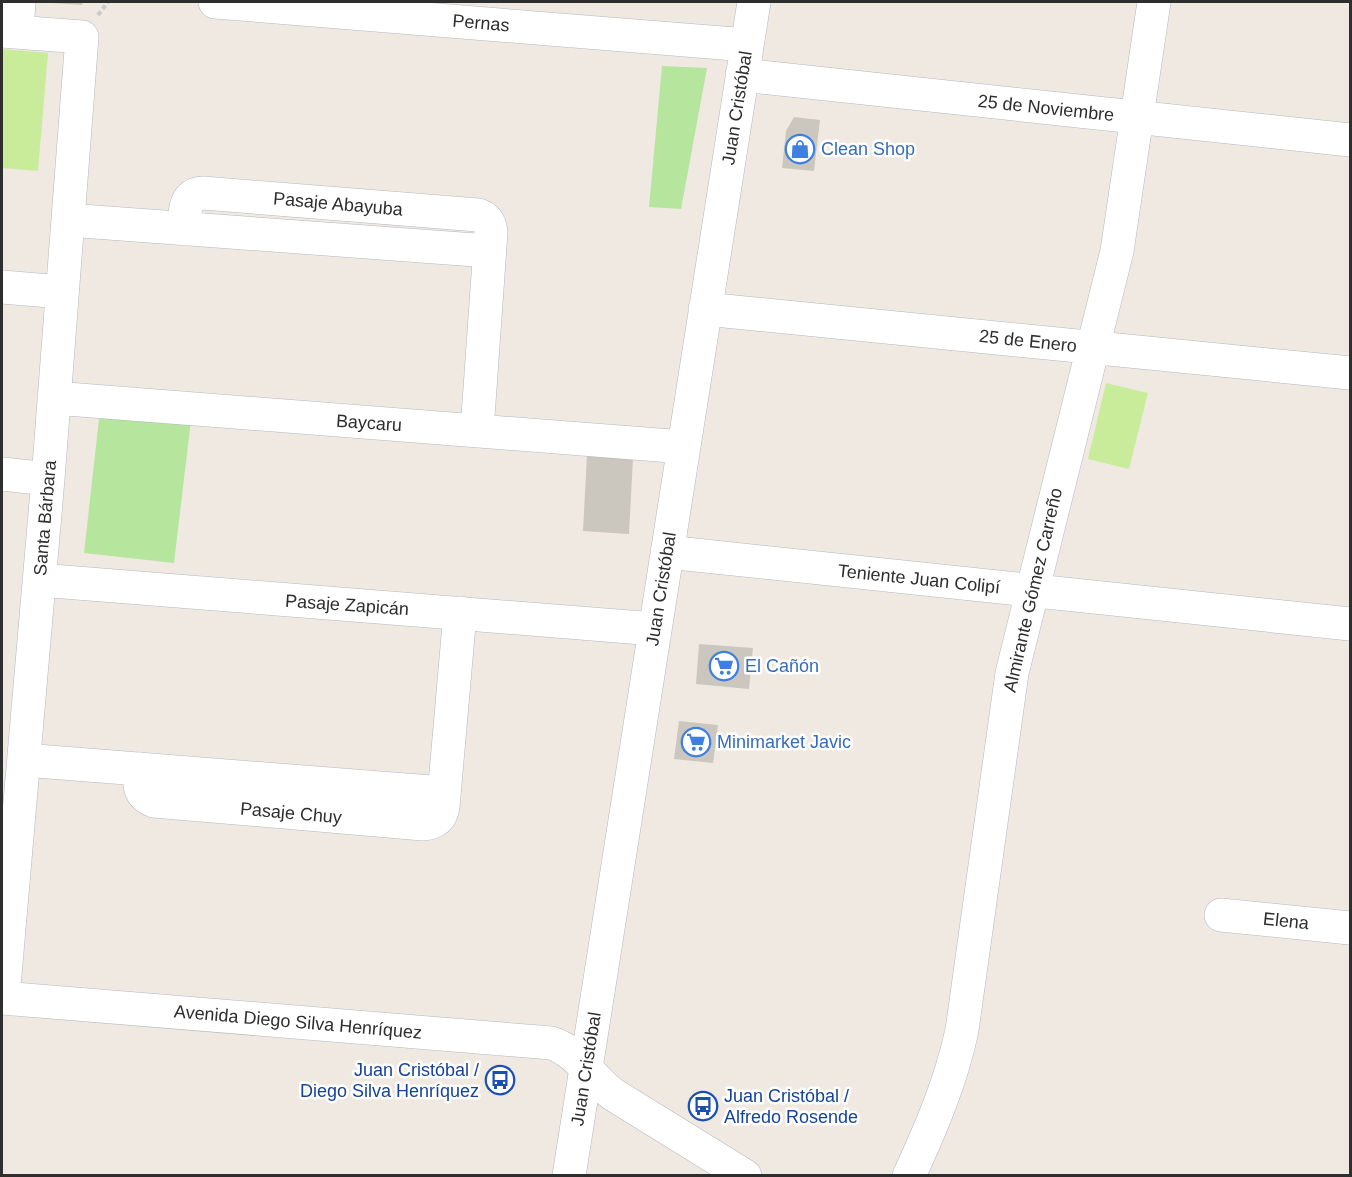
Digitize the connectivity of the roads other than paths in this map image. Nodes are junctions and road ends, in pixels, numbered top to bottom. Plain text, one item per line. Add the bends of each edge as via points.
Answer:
1 (215, 2) edge
2 (754, 2) edge
3 (1154, 2) edge
4 (321, 6) edge
5 (511, 14) edge
6 (12, 22) edge
7 (744, 60) junction
8 (1137, 118) junction
9 (1350, 140) edge
10 (68, 220) junction
11 (2, 287) edge
12 (62, 292) junction
13 (705, 309) junction
14 (1093, 347) junction
15 (1350, 373) edge
16 (54, 398) junction
17 (477, 431) junction
18 (684, 447) junction
19 (2, 474) edge
20 (48, 478) junction
21 (667, 552) junction
22 (39, 580) junction
23 (1032, 591) junction
24 (460, 613) junction
25 (1350, 624) edge
26 (655, 628) junction
27 (24, 760) junction
28 (1221, 915) dead end
29 (1350, 928) edge
30 (2, 998) edge
31 (586, 1068) junction
32 (569, 1176) edge
33 (745, 1176) edge
34 (909, 1176) edge

1 - 4 street, Pernas
2 - 7 street, Juan Cristóbal
3 - 8 street, Almirante Gómez Carreño
4 - 5 street, Pernas
5 - 7 street, Pernas
6 - 10 street, Santa Bárbara via 82,38
7 - 8 street, 25 de Noviembre
7 - 13 street, Juan Cristóbal
8 - 9 street, 25 de Noviembre
8 - 14 street, Almirante Gómez Carreño via 1117,251
10 - 12 street, Santa Bárbara
10 - 17 street, Pasaje Abayuba via 489,251
11 - 12 street
12 - 16 street, Santa Bárbara
13 - 14 street, 25 de Enero
13 - 18 street, Juan Cristóbal
14 - 15 street, 25 de Enero
14 - 23 street, Almirante Gómez Carreño
16 - 17 street, Baycaru
16 - 20 street, Santa Bárbara
17 - 18 street, Baycaru
18 - 21 street, Juan Cristóbal
19 - 20 street
20 - 22 street, Santa Bárbara
21 - 23 street, Teniente Juan Colipí
21 - 26 street, Juan Cristóbal
22 - 24 street, Pasaje Zapicán
22 - 27 street, Santa Bárbara
23 - 25 street, Teniente Juan Colipí
23 - 34 street, Almirante Gómez Carreño via 1006,707 960,1039 939,1109
24 - 26 street, Pasaje Zapicán
24 - 27 street, Pasaje Chuy via 442,814 438,819 423,824 154,801 141,791 140,769
26 - 31 street, Juan Cristóbal
27 - 30 street, Santa Bárbara
28 - 29 street, Elena
30 - 31 street, Avenida Diego Silva Henríquez via 551,1043 570,1051
31 - 32 street, Juan Cristóbal
31 - 33 street, Avenida Diego Silva Henríquez via 614,1095

